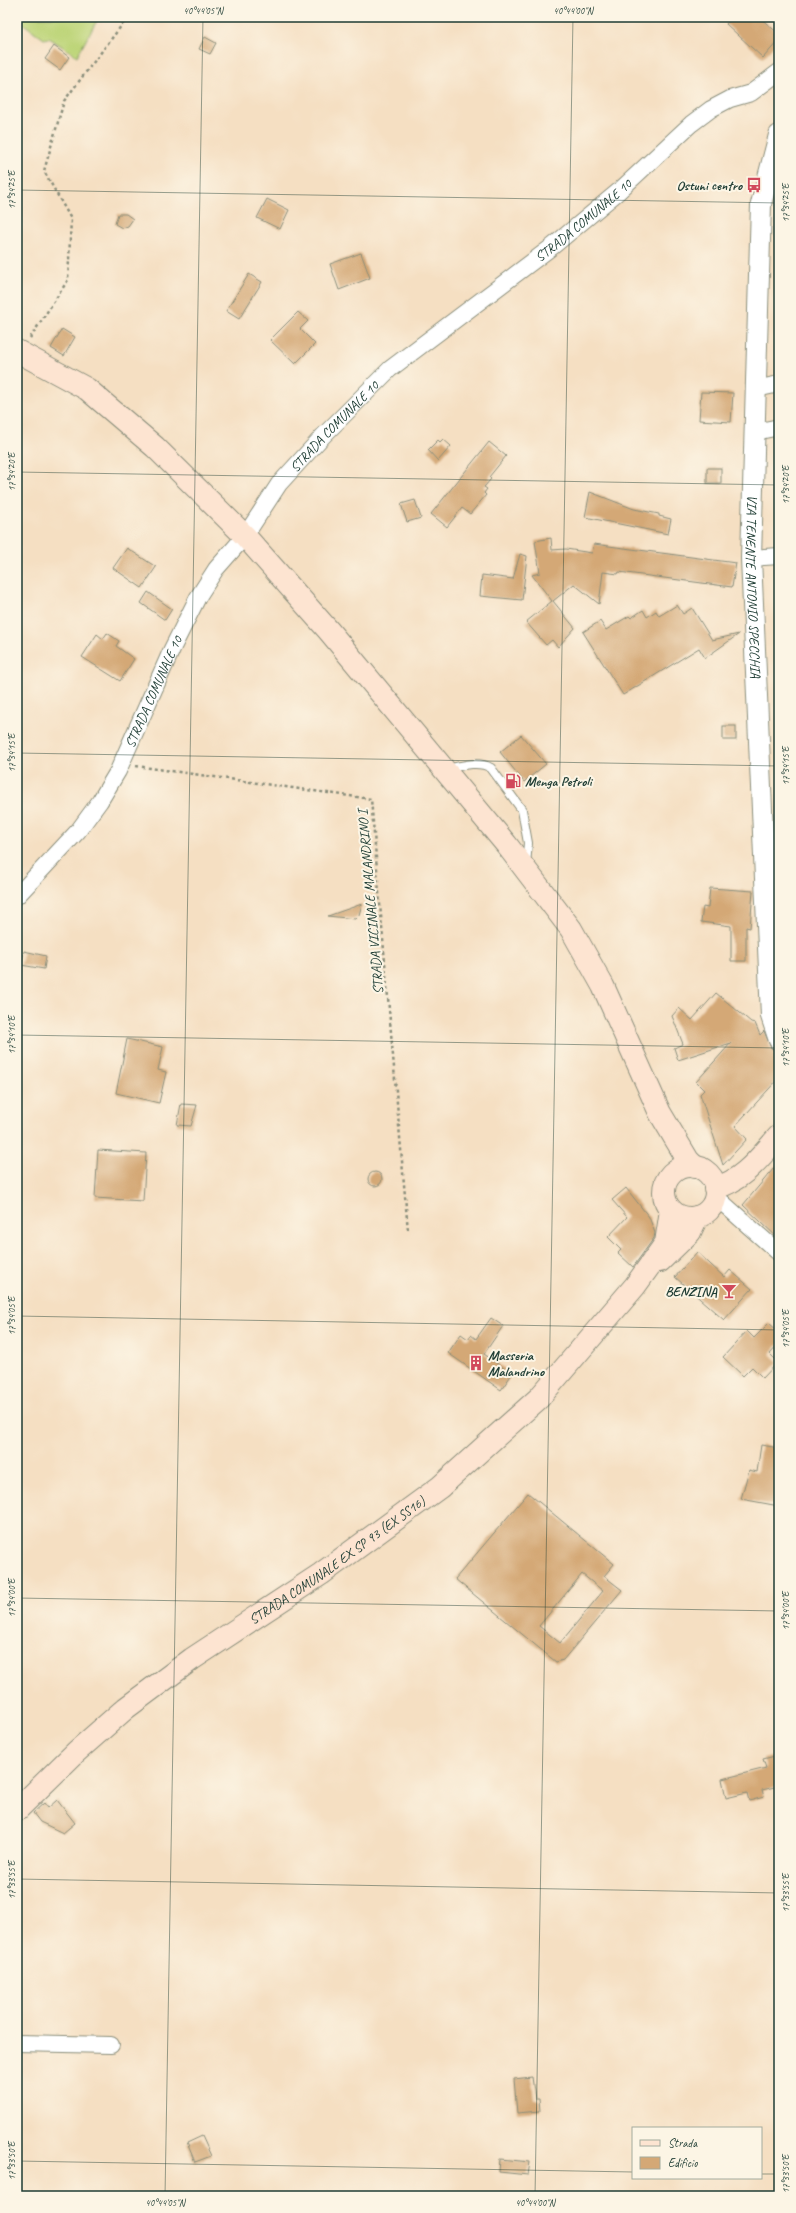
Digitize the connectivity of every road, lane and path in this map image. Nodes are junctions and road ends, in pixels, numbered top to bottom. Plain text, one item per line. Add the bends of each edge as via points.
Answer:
1 (128, 17) edge
2 (779, 72) edge
3 (779, 135) edge
4 (23, 345) edge
5 (779, 384) edge
6 (756, 389) junction
7 (779, 427) edge
8 (755, 432) junction
9 (245, 536) junction
10 (779, 556) edge
11 (751, 558) junction
12 (121, 764) junction
13 (444, 770) junction
14 (525, 869) junction
15 (17, 896) edge
16 (779, 1040) edge
17 (660, 1113) junction
18 (779, 1136) edge
19 (669, 1177) junction
20 (709, 1182) junction
21 (671, 1210) junction
22 (697, 1217) junction
23 (408, 1231) dead end
24 (779, 1253) edge
25 (635, 1286) junction
26 (17, 1810) edge
27 (17, 2044) edge
28 (111, 2046) dead end

1 - 4 path via 64,101 44,171 71,219 68,280
2 - 9 street, STRADA COMUNALE 10 via 750,93 730,99 691,124 553,246 390,369 279,484
3 - 6 street, VIA TENENTE ANTONIO SPECCHIA via 761,204
4 - 9 main road via 87,389 155,447
5 - 6 street
6 - 8 street, VIA TENENTE ANTONIO SPECCHIA
7 - 8 street
8 - 11 street, VIA TENENTE ANTONIO SPECCHIA
9 - 12 street, STRADA COMUNALE 10 via 216,569 198,597
9 - 13 main road
10 - 11 street
11 - 16 street, VIA TENENTE ANTONIO SPECCHIA via 771,1016
12 - 15 street, STRADA COMUNALE 10 via 100,801 78,831
12 - 23 path, STRADA VICINALE MALANDRINO I via 371,799
13 - 14 main road
13 - 14 lane via 465,765 486,765 491,768 522,810 528,843
14 - 17 main road via 572,929 603,986
17 - 19 main road via 669,1150
17 - 20 main road via 688,1160
18 - 20 main road via 753,1164 720,1175
19 - 20 main road via 684,1168
19 - 21 main road via 664,1193
20 - 22 main road via 711,1207
20 - 24 street
21 - 22 main road via 685,1218
21 - 25 main road, STRADA COMUNALE EX SP 93 (EX SS16) via 666,1243
22 - 25 main road, STRADA COMUNALE EX SP 93 (EX SS16) via 690,1232
25 - 26 main road, STRADA COMUNALE EX SP 93 (EX SS16) via 539,1398 440,1487 321,1574 192,1659 126,1708 76,1752
27 - 28 street

